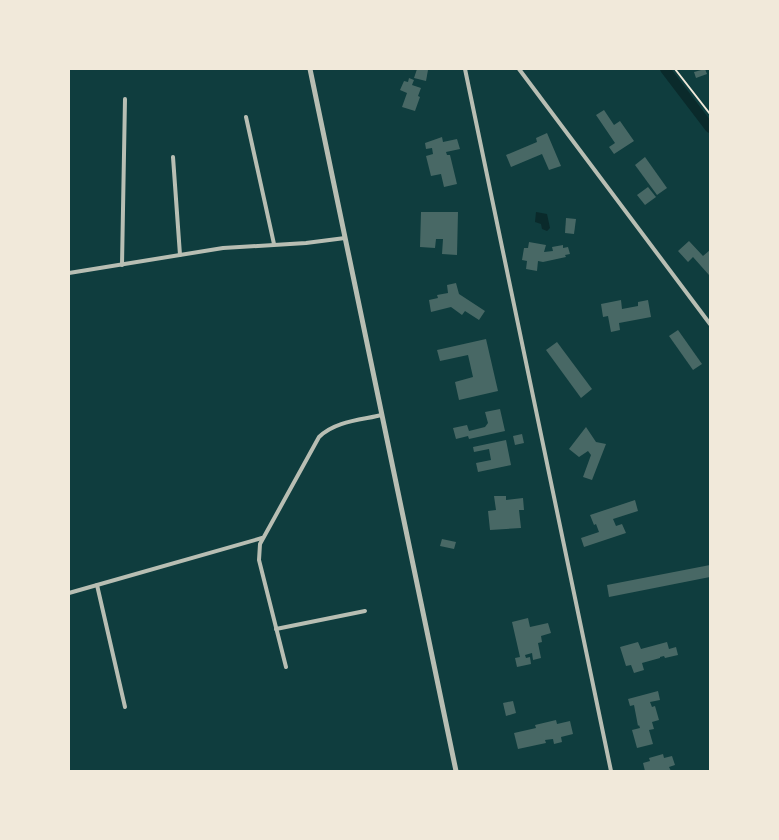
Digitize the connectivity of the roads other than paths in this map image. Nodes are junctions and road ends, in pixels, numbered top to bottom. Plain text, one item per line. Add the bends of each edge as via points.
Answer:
1 (310, 69) edge
2 (465, 69) edge
3 (519, 69) edge
4 (125, 99) dead end
5 (246, 117) dead end
6 (173, 157) dead end
7 (345, 238) junction
8 (274, 244) junction
9 (180, 254) junction
10 (122, 264) junction
11 (69, 273) edge
12 (710, 324) edge
13 (382, 415) junction
14 (262, 538) junction
15 (97, 585) junction
16 (69, 593) edge
17 (365, 611) dead end
18 (276, 629) junction
19 (286, 667) dead end
20 (125, 707) dead end
21 (456, 771) edge
22 (610, 771) edge

1 - 7 street
2 - 22 street
3 - 12 street
4 - 10 street
5 - 8 street
6 - 9 street
7 - 8 street
7 - 13 street
8 - 9 street
9 - 10 street
10 - 11 street
13 - 14 street via 339,424 319,437
13 - 21 street
14 - 15 street
14 - 18 street via 258,560
15 - 16 street
15 - 20 street
17 - 18 street
18 - 19 street

